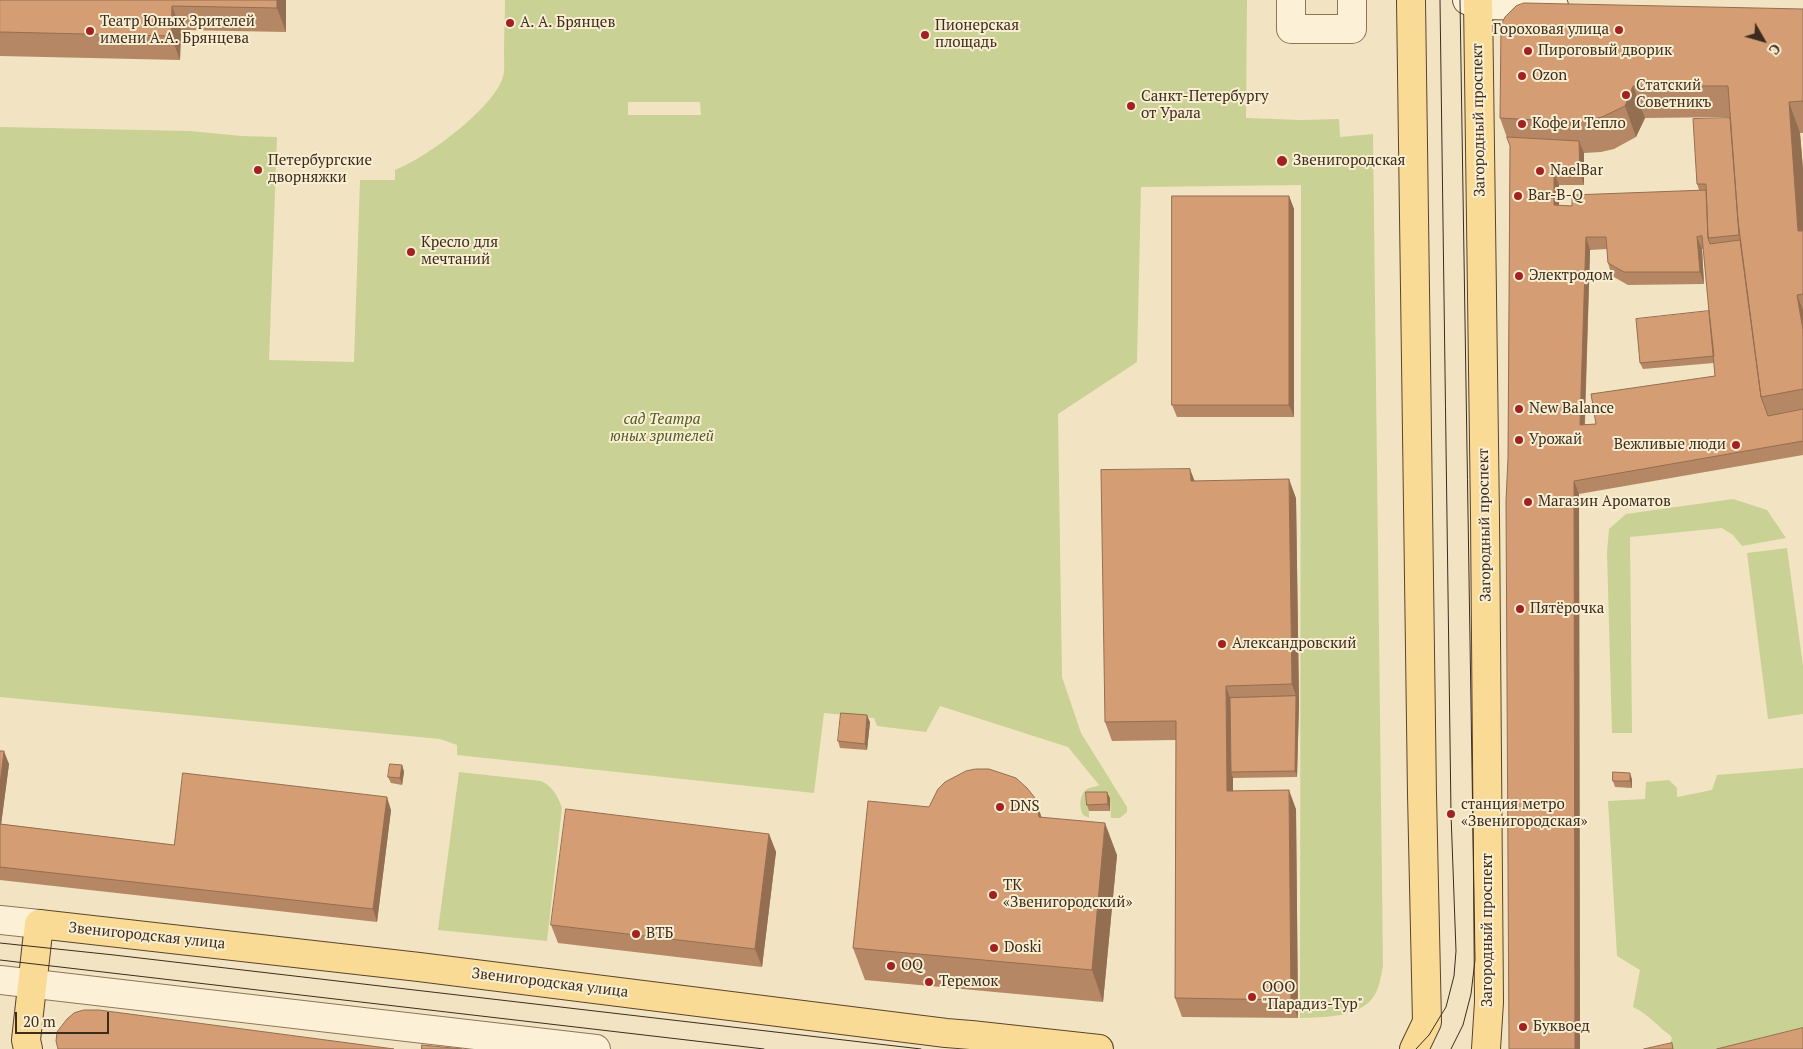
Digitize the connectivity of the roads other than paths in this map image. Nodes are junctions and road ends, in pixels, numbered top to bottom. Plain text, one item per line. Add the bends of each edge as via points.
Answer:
1 (1291, 0) edge
2 (1352, 0) edge
3 (1411, 0) edge
4 (1474, 2) edge
5 (1580, 6) edge
6 (0, 920) edge
7 (40, 924) junction
8 (0, 980) edge
9 (32, 983) junction
10 (1427, 1022) junction
11 (28, 1049) edge
12 (596, 1049) edge
13 (1099, 1049) edge
14 (1414, 1049) edge
15 (1431, 1049) edge
16 (1486, 1049) edge

1 - 2 street via 1290,30 1352,30
3 - 10 main road
4 - 5 street
4 - 16 main road, Загородный проспект via 1485,526 1489,943
6 - 7 street, Звенигородская улица
7 - 9 main road
7 - 13 main road, Звенигородская улица
8 - 9 street
9 - 11 main road via 26,1040
9 - 12 street
10 - 14 main road
10 - 15 street

